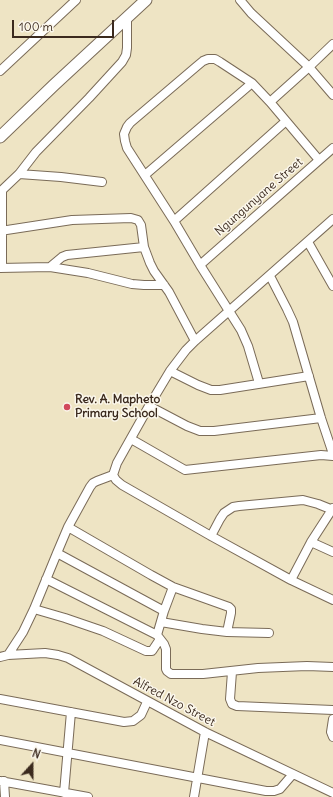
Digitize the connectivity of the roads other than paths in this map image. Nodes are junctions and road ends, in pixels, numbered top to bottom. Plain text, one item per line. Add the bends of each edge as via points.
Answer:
1 (76, 0) edge
2 (146, 0) edge
3 (240, 0) edge
4 (127, 18) junction
5 (333, 44) edge
6 (309, 67) junction
7 (0, 71) edge
8 (252, 83) junction
9 (333, 95) edge
10 (270, 102) junction
11 (286, 121) junction
12 (0, 137) edge
13 (333, 148) edge
14 (319, 160) junction
15 (19, 174) junction
16 (145, 175) junction
17 (102, 182) dead end
18 (1, 192) edge
19 (333, 219) edge
20 (174, 221) junction
21 (1, 230) edge
22 (308, 242) junction
23 (144, 247) junction
24 (200, 265) junction
25 (50, 267) junction
26 (1, 268) edge
27 (270, 276) junction
28 (164, 285) junction
29 (333, 286) edge
30 (229, 312) junction
31 (195, 341) junction
32 (170, 371) junction
33 (309, 376) junction
34 (259, 384) junction
35 (149, 406) junction
36 (321, 418) junction
37 (131, 439) junction
38 (333, 455) edge
39 (113, 475) junction
40 (333, 510) edge
41 (68, 527) junction
42 (211, 536) junction
43 (312, 542) junction
44 (333, 552) edge
45 (56, 553) junction
46 (46, 579) junction
47 (291, 580) junction
48 (173, 587) junction
49 (333, 600) edge
50 (34, 609) junction
51 (164, 612) junction
52 (161, 622) junction
53 (226, 632) junction
54 (269, 633) dead end
55 (159, 637) junction
56 (4, 656) edge
57 (333, 666) edge
58 (232, 672) junction
59 (0, 699) edge
60 (147, 702) junction
61 (333, 710) edge
62 (71, 712) junction
63 (333, 719) edge
64 (205, 732) junction
65 (333, 737) edge
66 (0, 740) edge
67 (68, 753) junction
68 (292, 774) junction
69 (197, 778) junction
70 (2, 781) edge
71 (44, 793) edge
72 (64, 793) junction
73 (333, 793) edge
74 (79, 796) edge
75 (5, 797) edge
76 (88, 797) edge
77 (194, 797) edge

1 - 7 street
2 - 4 main road
3 - 6 street
4 - 12 main road
4 - 15 street via 127,48 122,62 36,152
5 - 6 street
6 - 9 street
6 - 10 street
8 - 10 street
8 - 16 street
8 - 16 street via 215,59 208,59 130,123 124,134 127,148
10 - 11 street
11 - 14 street
11 - 20 street
13 - 14 street, Ngungunyane Street
14 - 24 street, Ngungunyane Street
15 - 17 street
15 - 18 street
16 - 20 street
18 - 21 street
19 - 22 street
20 - 24 street
21 - 23 street via 72,220 135,218 141,224
21 - 26 street
22 - 27 street
22 - 29 street
23 - 25 street via 67,255
23 - 28 street via 154,271
24 - 30 street
25 - 26 street
25 - 28 street via 132,284
27 - 30 street
27 - 33 street via 293,322
28 - 31 street
30 - 31 street
30 - 34 street via 245,338
31 - 32 street
32 - 34 street via 211,390
32 - 35 street
33 - 34 street
33 - 36 street
35 - 36 street via 187,426 214,431
35 - 37 street
36 - 38 street
37 - 38 street via 185,470
37 - 39 street
39 - 41 street via 93,483
39 - 42 street via 122,485
40 - 42 street via 303,500 233,507 224,513
40 - 43 street
41 - 45 street
41 - 48 street
42 - 47 street
43 - 44 street
43 - 47 street
45 - 46 street
45 - 51 street
46 - 50 street
46 - 55 street
47 - 49 street
48 - 51 street
48 - 53 street via 231,609
50 - 55 street via 103,631 146,651 152,651
50 - 56 street via 23,632
51 - 52 street
52 - 53 street
52 - 55 street
53 - 54 street
55 - 58 street via 166,649 168,673
56 - 60 street, Alfred Nzo Street via 44,653 68,658
57 - 58 street via 246,669
58 - 61 street via 230,699 232,704 237,706
59 - 62 street
60 - 62 street via 141,715 130,722
60 - 64 street, Alfred Nzo Street
62 - 67 street
63 - 65 street
64 - 68 street, Alfred Nzo Street
64 - 69 street
66 - 67 street
67 - 69 street
67 - 72 street
68 - 69 street via 280,789 274,791
68 - 73 street, Alfred Nzo Street
69 - 77 street
70 - 71 street
70 - 75 street
71 - 72 street
72 - 74 street
74 - 76 street

